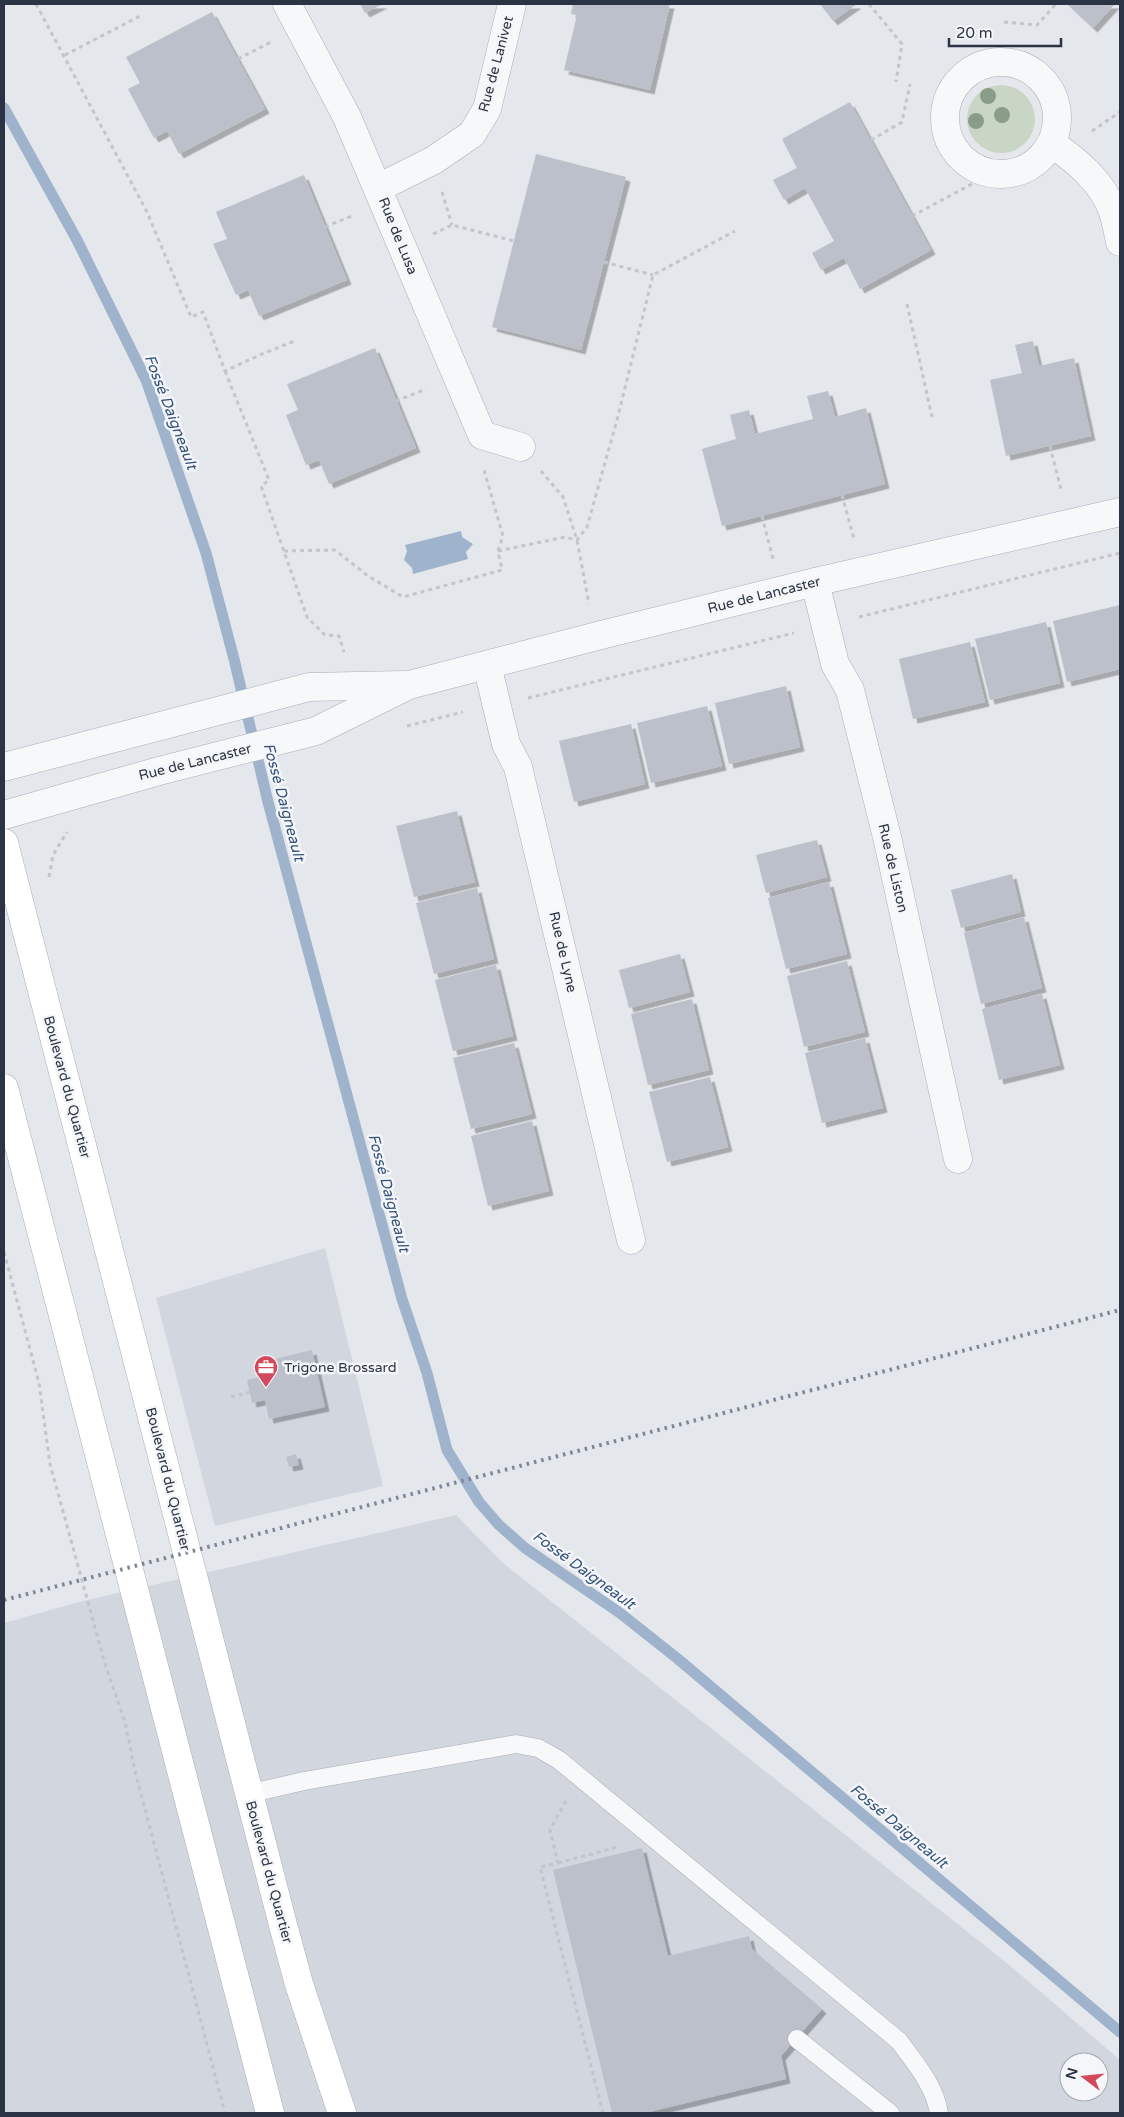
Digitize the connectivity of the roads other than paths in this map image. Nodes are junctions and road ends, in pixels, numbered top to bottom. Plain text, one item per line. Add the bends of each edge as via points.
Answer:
1 (287, 4) edge
2 (512, 4) edge
3 (1051, 143) junction
4 (378, 188) junction
5 (1120, 242) edge
6 (521, 447) road end
7 (1120, 512) edge
8 (815, 582) junction
9 (487, 665) junction
10 (409, 685) junction
11 (4, 767) edge
12 (4, 815) edge
13 (4, 843) edge
14 (4, 1088) edge
15 (958, 1159) dead end
16 (631, 1240) dead end
17 (248, 1794) junction
18 (796, 2039) dead end
19 (270, 2113) edge
20 (342, 2113) edge
21 (890, 2113) edge
22 (939, 2113) edge

1 - 4 street, Rue de Lusa via 347,117
2 - 4 street, Rue de Lanivet via 487,109 472,134 434,160
3 - 3 street via 1038,160 1020,171 1006,174 978,170 960,156 947,130 946,116 951,94 970,72 982,66 996,63 1018,65 1032,72 1051,95 1056,108 1056,129
3 - 5 street via 1076,160 1098,185 1112,210
4 - 6 street, Rue de Lusa via 482,435
7 - 8 street, Rue de Lancaster
8 - 9 street, Rue de Lancaster
8 - 15 street, Rue de Liston via 835,664 850,690 889,847
9 - 10 street, Rue de Lancaster
9 - 16 street, Rue de Lyne via 506,744 518,767
10 - 11 street, Rue de Lancaster via 309,687
10 - 12 street, Rue de Lancaster via 316,731 159,770
13 - 17 main road, Boulevard du Quartier
14 - 19 main road
17 - 20 main road, Boulevard du Quartier via 299,1984
17 - 22 lane via 304,1780 516,1744 538,1748 559,1760 900,2041 928,2083 937,2100
18 - 21 lane

